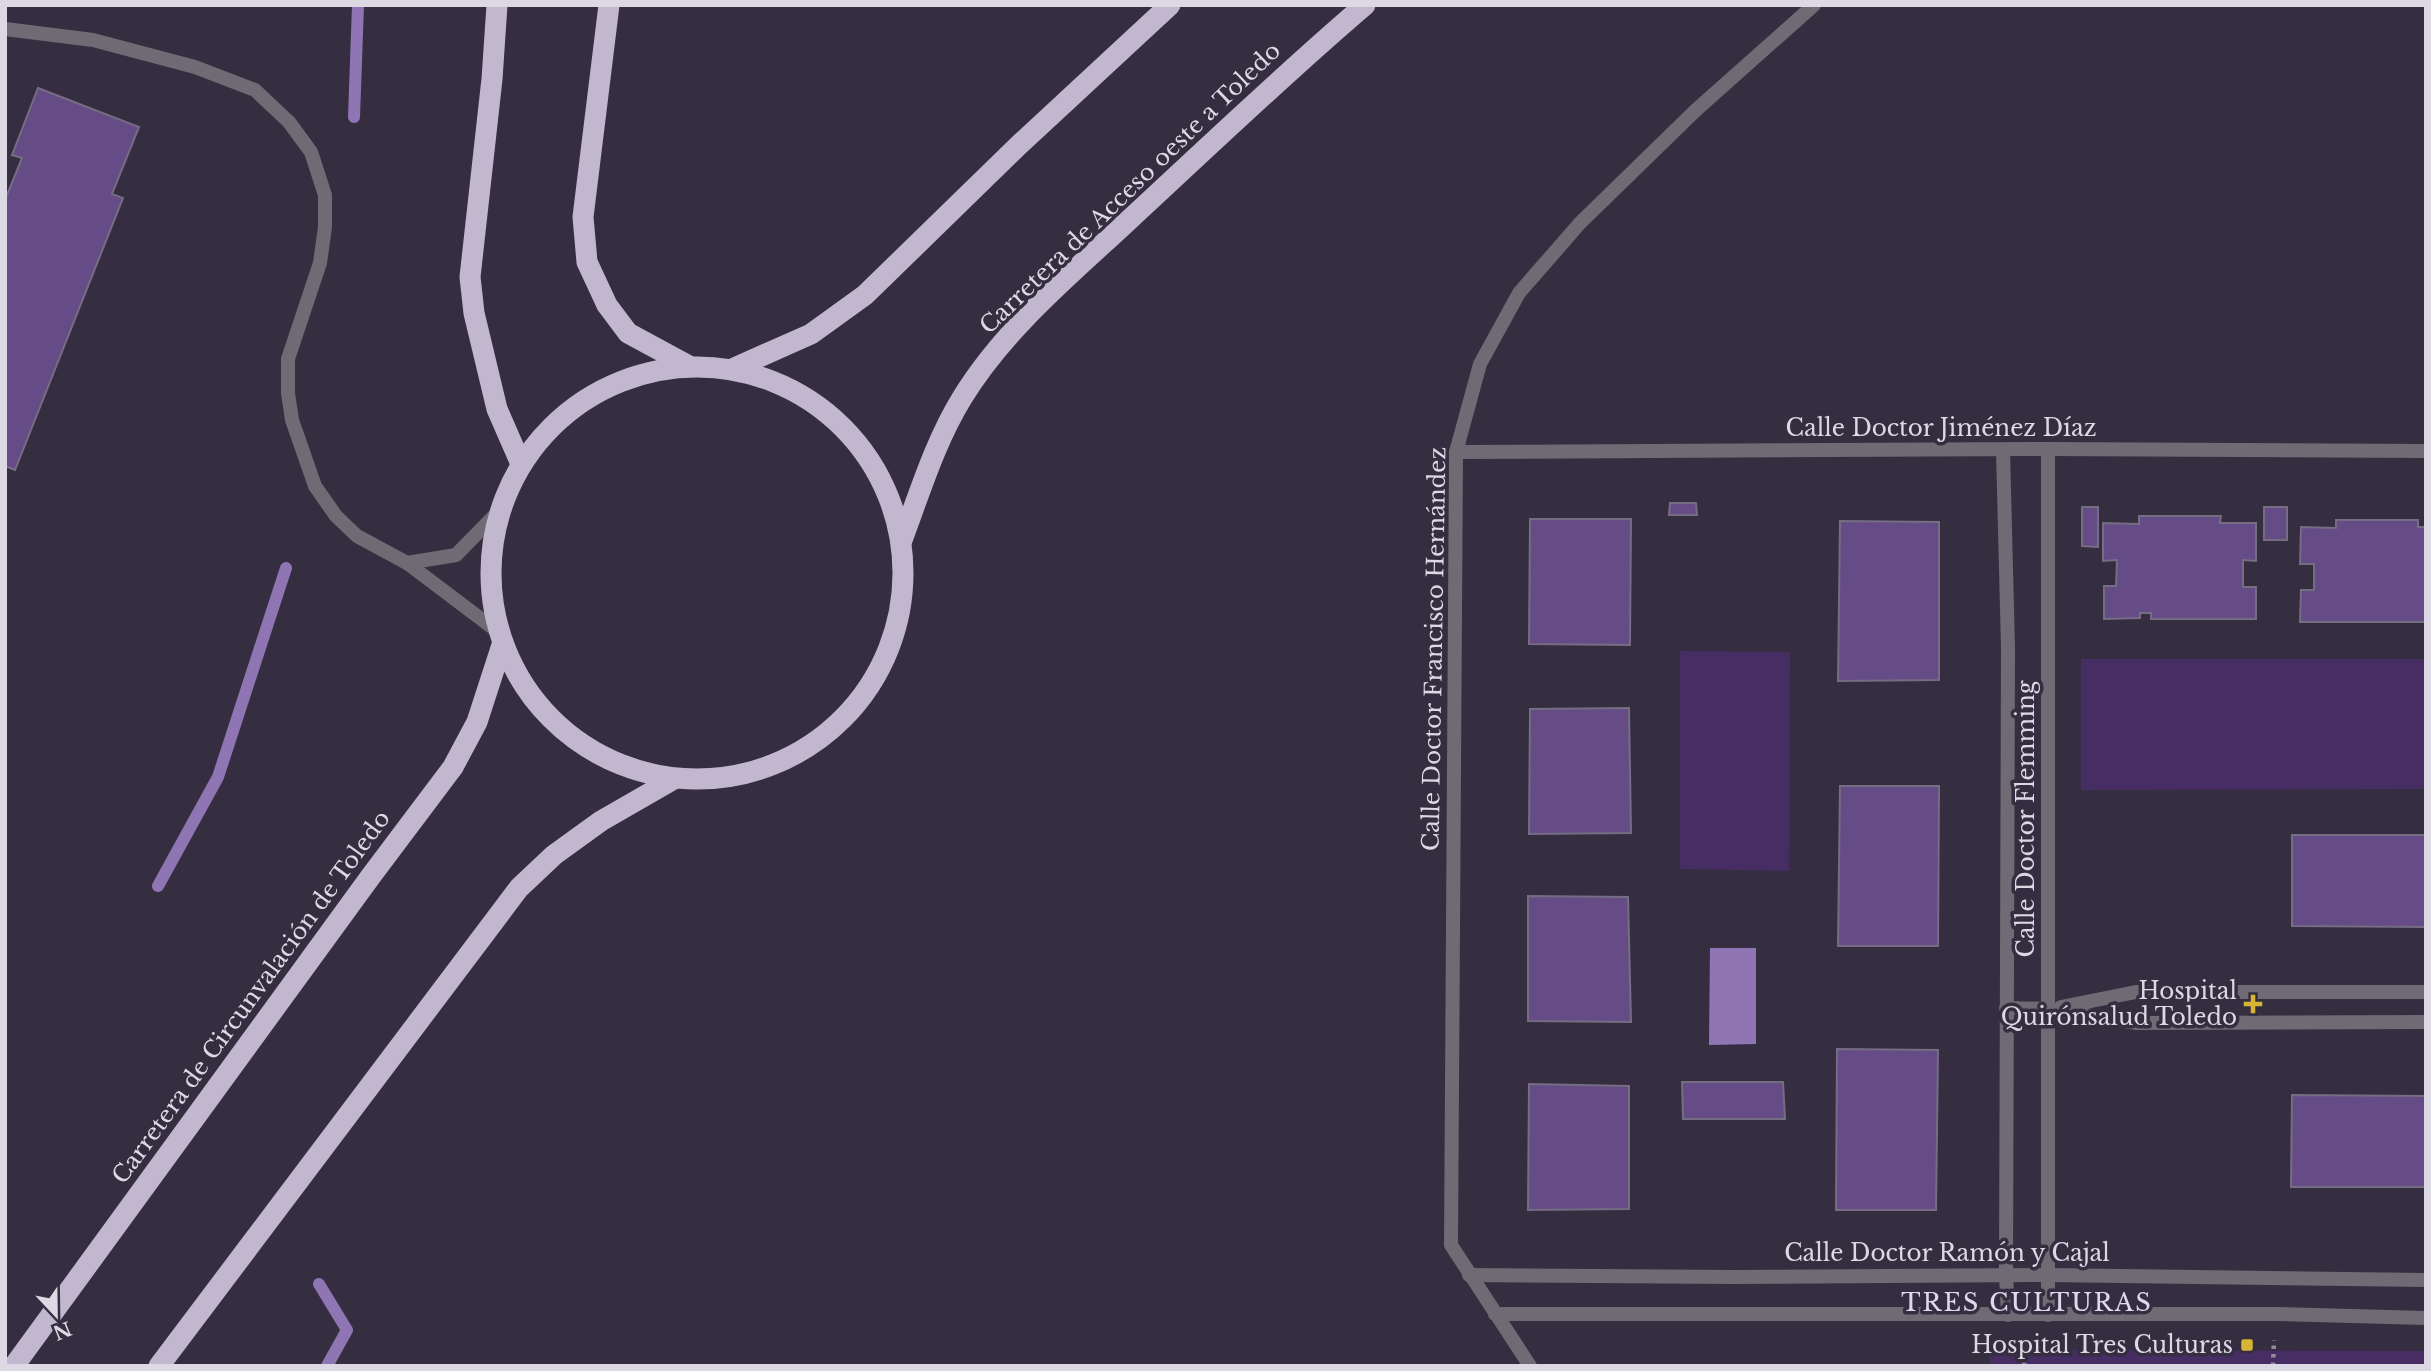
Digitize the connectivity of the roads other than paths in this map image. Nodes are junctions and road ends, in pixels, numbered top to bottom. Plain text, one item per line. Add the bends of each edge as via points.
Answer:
1 (497, 5) edge
2 (609, 5) edge
3 (1170, 5) edge
4 (1365, 5) edge
5 (1814, 5) edge
6 (5, 29) edge
7 (689, 366) junction
8 (732, 369) junction
9 (2048, 449) junction
10 (2003, 450) junction
11 (2426, 451) edge
12 (1456, 452) junction
13 (521, 464) junction
14 (500, 510) junction
15 (902, 540) junction
16 (407, 563) junction
17 (500, 638) junction
18 (674, 779) junction
19 (2426, 992) edge
20 (2006, 1008) junction
21 (2049, 1009) junction
22 (2426, 1022) edge
23 (1469, 1275) junction
24 (2006, 1275) junction
25 (2047, 1275) junction
26 (2426, 1280) edge
27 (1495, 1314) junction
28 (2008, 1315) junction
29 (2048, 1315) junction
30 (2426, 1318) edge
31 (14, 1366) edge
32 (159, 1366) edge
33 (1530, 1366) edge

1 - 13 highway via 470,277 476,324 497,409
2 - 7 highway, Carretera de Circunvalación de Toledo via 583,217 587,262 607,305 628,333
3 - 8 highway via 865,295 811,334
4 - 15 highway, Carretera de Acceso oeste a Toledo via 1004,340 962,397 939,439
5 - 12 street, Calle Doctor Francisco Hernández via 1696,110 1580,223 1519,293 1480,364
6 - 16 street via 93,40 195,67 255,90 289,122 311,152 325,195 320,264 288,359 292,420 315,486 336,516 357,536
7 - 8 highway, Carretera de Circunvalación de Toledo
7 - 13 highway, Carretera de Circunvalación de Toledo via 639,375 593,395 552,425
8 - 15 highway, Carretera de Circunvalación de Toledo via 793,390 845,427 882,480
9 - 10 street, Calle Doctor Jiménez Díaz
9 - 11 street, Calle Doctor Jiménez Díaz
9 - 21 street, Calle Doctor Flemming
10 - 12 street, Calle Doctor Jiménez Díaz
10 - 20 street, Calle Doctor Flemming via 2008,648
12 - 23 street, Calle Doctor Francisco Hernández via 1451,1245
13 - 14 highway, Carretera de Circunvalación de Toledo
14 - 16 street via 456,555
14 - 17 highway, Carretera de Circunvalación de Toledo via 491,550 490,591
15 - 18 highway, Carretera de Circunvalación de Toledo via 902,603 891,640 883,664 847,716 797,755 738,776
16 - 17 street
17 - 18 highway, Carretera de Circunvalación de Toledo via 529,696 569,737 619,765
17 - 31 highway, Carretera de Circunvalación de Toledo via 477,722 453,766
18 - 32 highway, Carretera de Circunvalación de Toledo via 601,821 519,888
19 - 21 street via 2136,992
20 - 21 street
20 - 24 street, Calle Doctor Flemming
21 - 22 street via 2137,1023
21 - 25 street, Calle Doctor Flemming
23 - 24 street, Calle Doctor Ramón y Cajal
23 - 27 street, Calle Doctor Francisco Hernández
24 - 25 street, Calle Doctor Ramón y Cajal
24 - 28 street, Calle Doctor Flemming
25 - 26 street, Calle Doctor Ramón y Cajal
25 - 29 street, Calle Doctor Flemming
27 - 28 street
27 - 33 street, Calle Doctor Francisco Hernández
28 - 29 street
29 - 30 street

